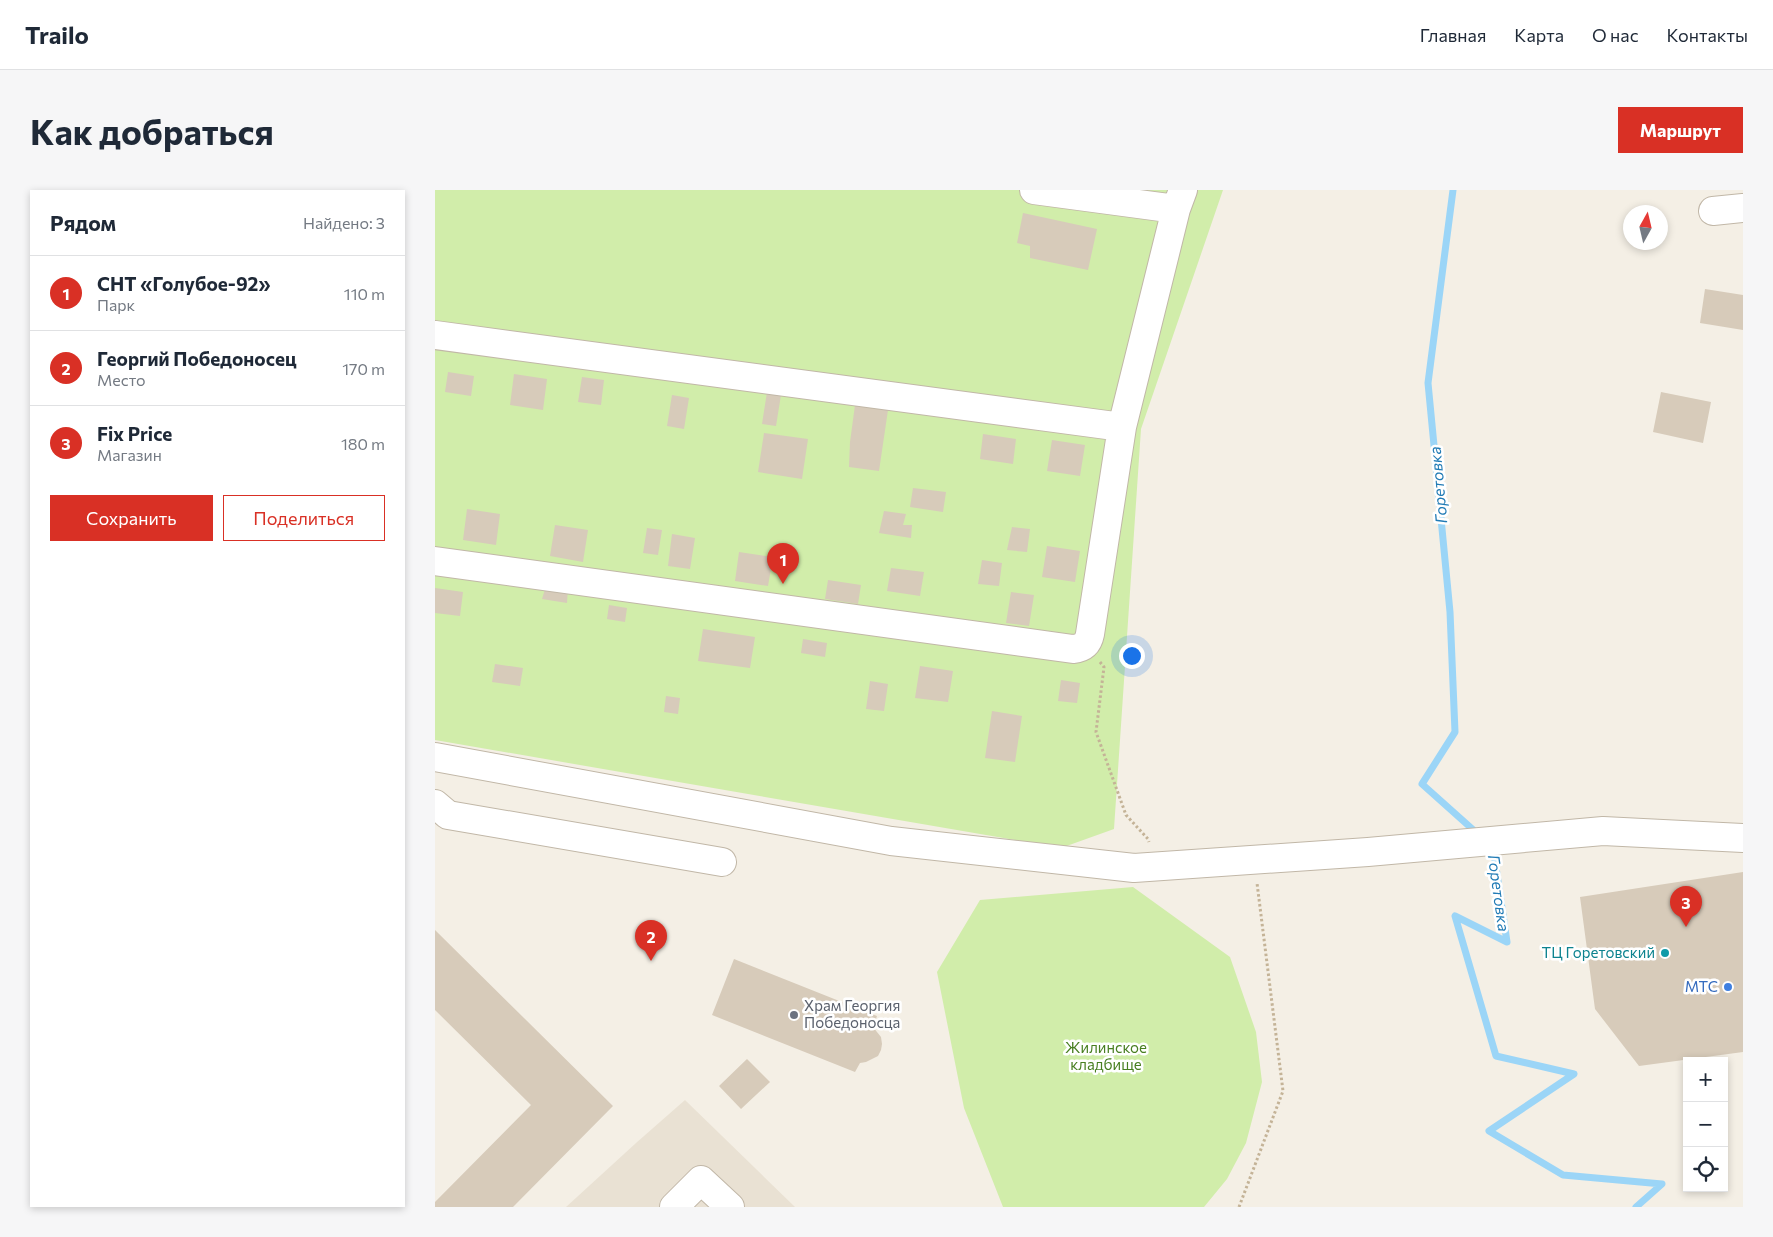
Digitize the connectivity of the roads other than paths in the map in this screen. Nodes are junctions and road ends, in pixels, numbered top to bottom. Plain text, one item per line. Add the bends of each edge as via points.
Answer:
1 (1034, 190) edge
2 (1180, 200) edge
3 (1743, 208) edge
4 (1713, 211) dead end
5 (435, 334) edge
6 (1122, 427) junction
7 (435, 561) edge
8 (435, 757) edge
9 (435, 804) edge
10 (1743, 838) edge
11 (722, 862) dead end
12 (675, 1207) edge
13 (730, 1207) edge

1 - 2 lane
2 - 6 lane
3 - 4 lane
5 - 6 lane
6 - 7 lane via 1090,634 1086,645 1080,649
8 - 10 lane via 891,841 1134,868 1603,831
9 - 11 lane via 448,815
12 - 13 lane via 701,1180

